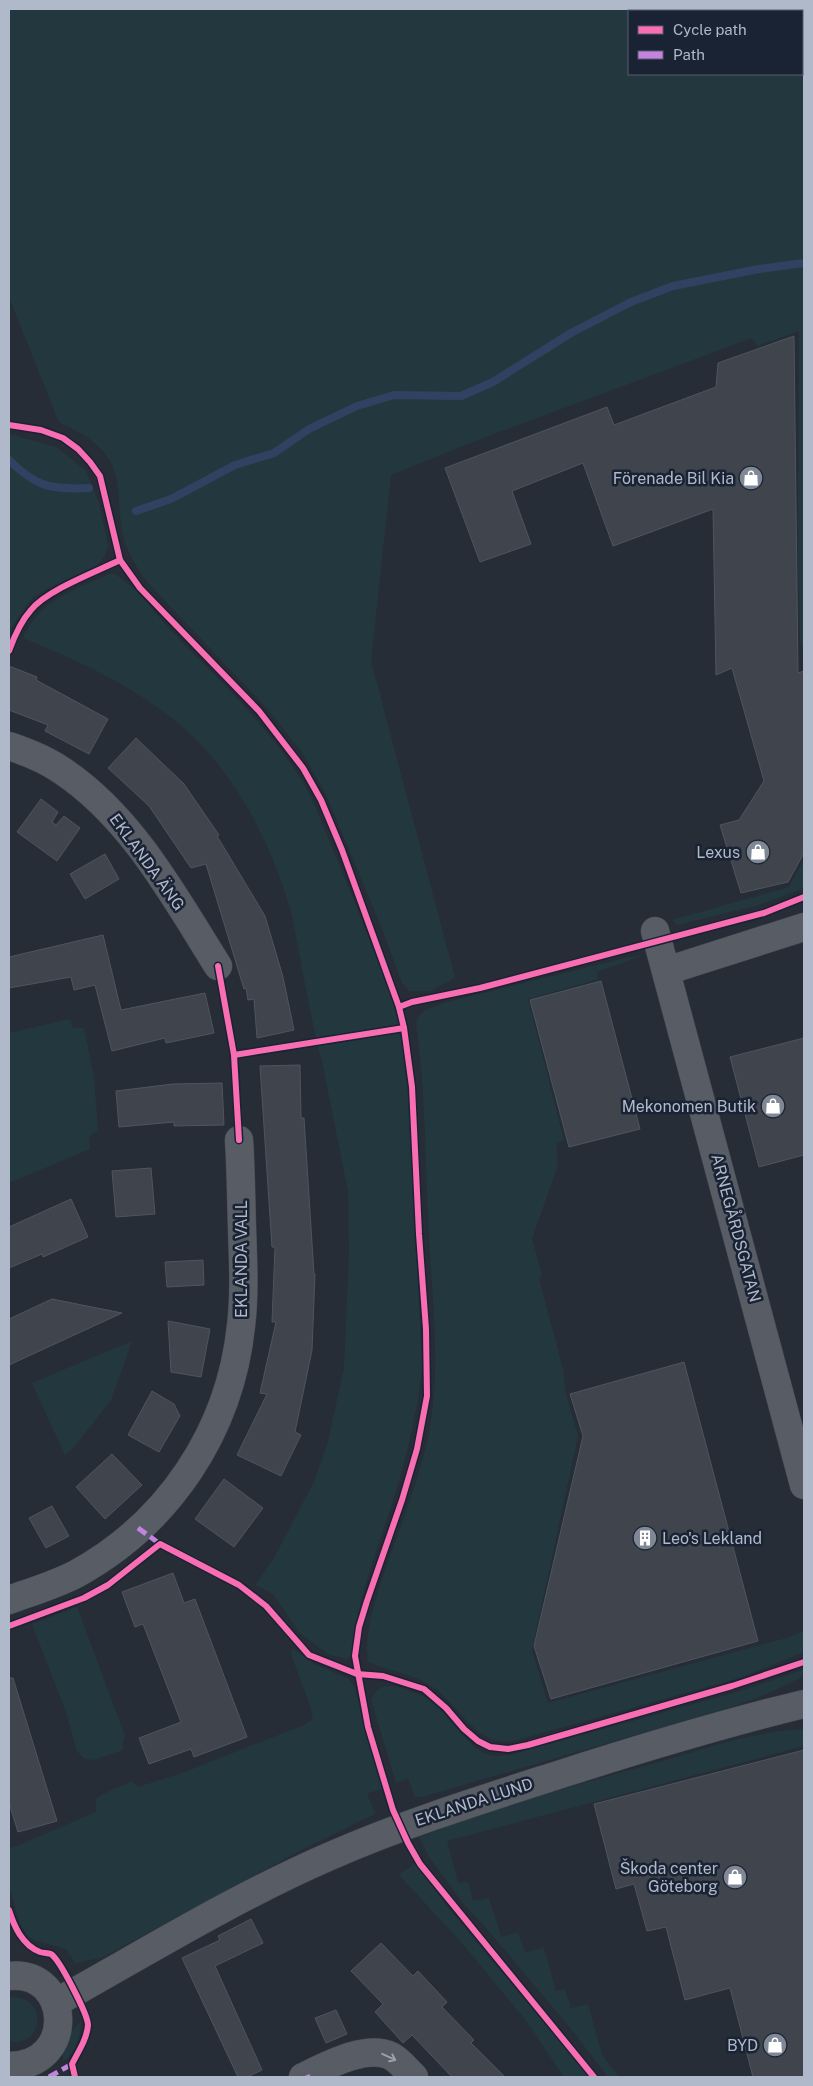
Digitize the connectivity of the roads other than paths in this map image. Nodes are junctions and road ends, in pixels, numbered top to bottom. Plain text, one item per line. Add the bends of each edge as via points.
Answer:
1 (9, 746) edge
2 (804, 927) edge
3 (655, 931) dead end
4 (218, 966) dead end
5 (666, 971) junction
6 (239, 1140) dead end
7 (804, 1485) edge
8 (9, 1600) edge
9 (804, 1704) edge
10 (9, 1976) edge
11 (55, 2003) junction
12 (24, 2069) edge
13 (303, 2077) edge
14 (414, 2077) edge

1 - 4 street, EKLANDA ÄNG via 60,770 109,810 166,883
2 - 5 street
3 - 5 street, ARNEGÅRDSGATAN
5 - 7 street, ARNEGÅRDSGATAN
6 - 8 street, EKLANDA VALL via 242,1326 230,1382 207,1442 175,1492 152,1517 102,1557 74,1574
9 - 11 street, EKLANDA LUND via 621,1755 390,1830 217,1911
10 - 11 street via 35,1980
11 - 12 street via 59,2027 54,2043
13 -> 14 street via 357,2054 384,2053

